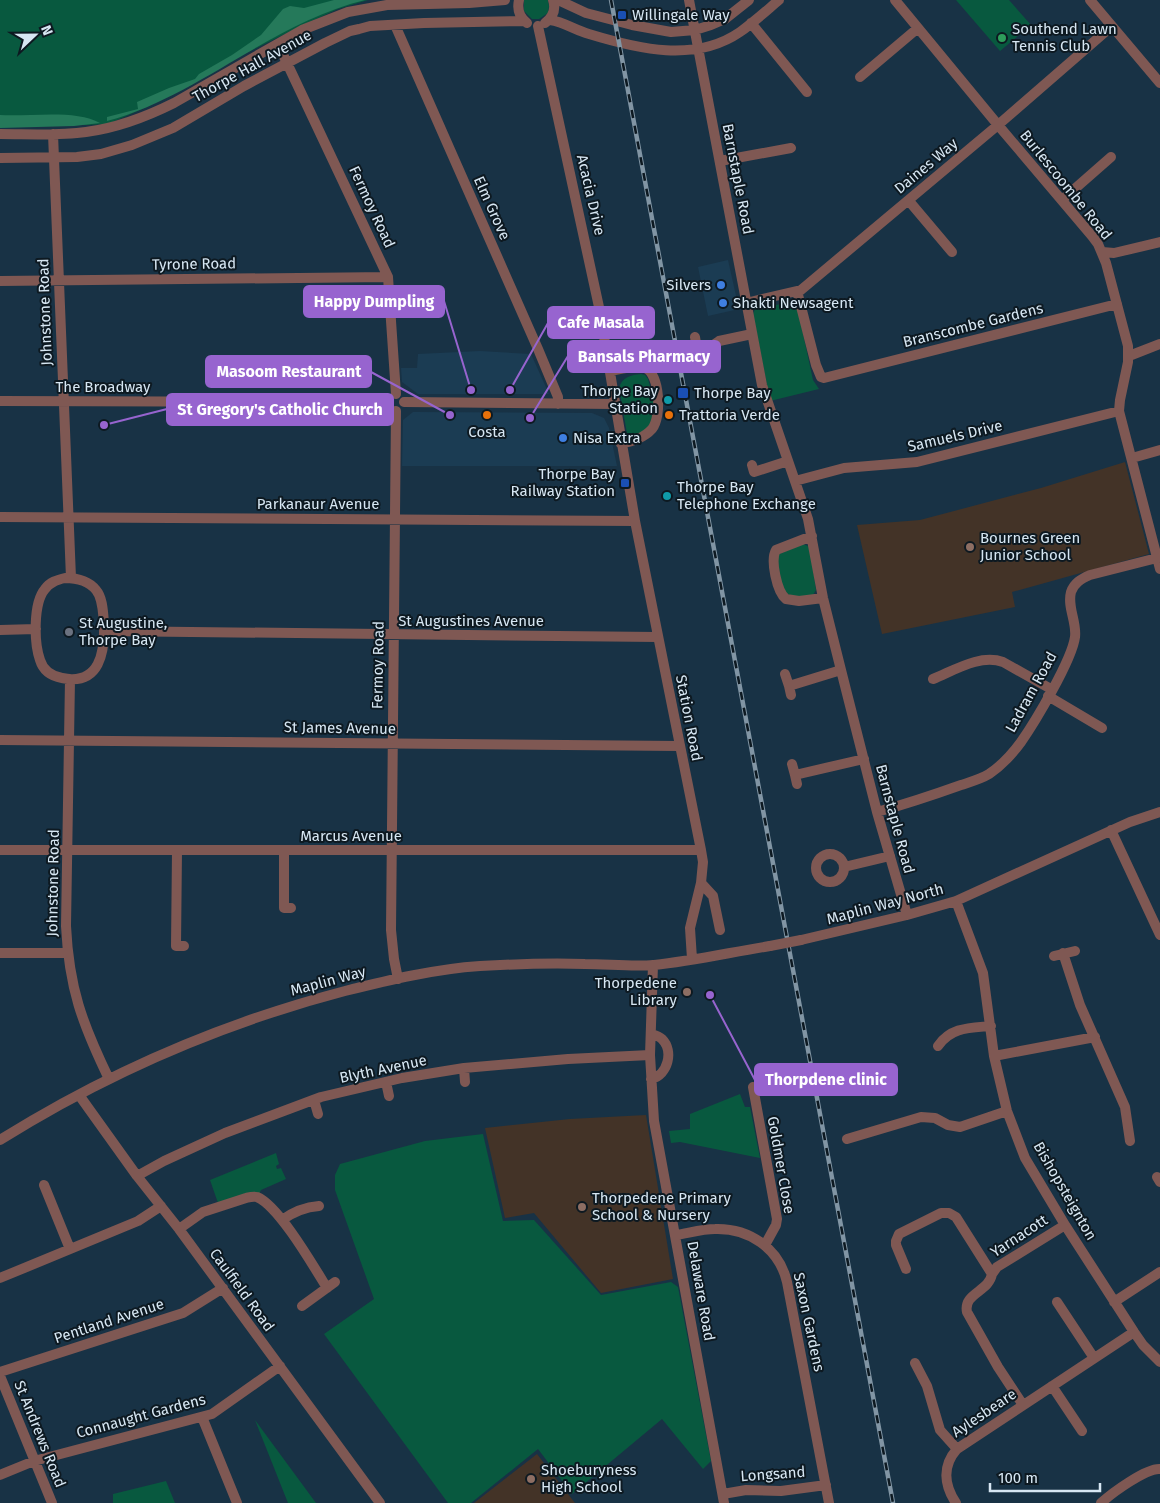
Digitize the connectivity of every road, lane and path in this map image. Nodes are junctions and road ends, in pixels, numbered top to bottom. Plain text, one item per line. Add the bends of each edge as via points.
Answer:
1 (505, 0) edge
2 (519, 0) edge
3 (553, 0) edge
4 (558, 0) edge
5 (689, 0) edge
6 (749, 0) edge
7 (779, 0) edge
8 (895, 0) edge
9 (1090, 0) edge
10 (550, 20) junction
11 (524, 21) junction
12 (751, 23) junction
13 (395, 24) junction
14 (538, 26) junction
15 (1112, 26) junction
16 (918, 28) junction
17 (695, 30) junction
18 (278, 44) junction
19 (698, 49) junction
20 (288, 63) junction
21 (860, 77) dead end
22 (1160, 83) edge
23 (808, 92) dead end
24 (998, 125) junction
25 (0, 134) edge
26 (53, 134) junction
27 (791, 148) dead end
28 (55, 157) junction
29 (1111, 157) dead end
30 (0, 158) edge
31 (720, 161) junction
32 (1062, 200) junction
33 (909, 201) junction
34 (1160, 242) edge
35 (952, 252) dead end
36 (1102, 252) junction
37 (388, 276) junction
38 (0, 281) edge
39 (59, 281) junction
40 (798, 291) junction
41 (746, 303) junction
42 (1117, 304) junction
43 (752, 334) junction
44 (695, 337) dead end
45 (1160, 344) edge
46 (706, 350) junction
47 (1129, 356) junction
48 (714, 365) dead end
49 (610, 371) junction
50 (396, 394) junction
51 (0, 401) edge
52 (64, 402) junction
53 (387, 402) junction
54 (404, 402) junction
55 (558, 404) junction
56 (614, 404) junction
57 (396, 411) junction
58 (1120, 411) junction
59 (622, 444) junction
60 (1160, 450) edge
61 (1132, 458) junction
62 (788, 461) junction
63 (754, 472) dead end
64 (795, 481) junction
65 (0, 517) edge
66 (69, 517) junction
67 (395, 519) junction
68 (635, 520) junction
69 (812, 536) junction
70 (1157, 546) edge
71 (1157, 558) junction
72 (642, 560) joint
73 (1160, 569) edge
74 (71, 578) junction
75 (823, 598) junction
76 (0, 630) edge
77 (36, 630) junction
78 (104, 631) junction
79 (393, 635) junction
80 (658, 637) junction
81 (841, 670) junction
82 (785, 674) dead end
83 (70, 679) junction
84 (933, 679) dead end
85 (1050, 692) junction
86 (1102, 728) dead end
87 (0, 740) edge
88 (68, 740) junction
89 (392, 744) junction
90 (679, 746) junction
91 (864, 759) junction
92 (794, 774) dead end
93 (878, 812) junction
94 (1160, 812) edge
95 (1111, 830) junction
96 (0, 850) edge
97 (68, 850) junction
98 (177, 850) junction
99 (701, 850) junction
100 (284, 851) junction
101 (391, 851) junction
102 (890, 856) junction
103 (844, 867) dead end
104 (702, 883) junction
105 (956, 901) junction
106 (283, 908) dead end
107 (907, 915) junction
108 (1158, 922) edge
109 (720, 930) dead end
110 (1160, 935) edge
111 (175, 946) dead end
112 (1074, 951) dead end
113 (0, 953) edge
114 (67, 953) junction
115 (692, 959) junction
116 (653, 965) junction
117 (398, 979) junction
118 (991, 1026) junction
119 (651, 1034) junction
120 (1095, 1037) junction
121 (938, 1046) dead end
122 (650, 1055) junction
123 (994, 1056) junction
124 (464, 1068) junction
125 (109, 1079) junction
126 (652, 1080) junction
127 (386, 1082) junction
128 (465, 1082) dead end
129 (753, 1087) dead end
130 (79, 1095) junction
131 (389, 1096) dead end
132 (314, 1100) junction
133 (1007, 1111) junction
134 (318, 1114) dead end
135 (847, 1139) dead end
136 (0, 1140) edge
137 (1130, 1141) dead end
138 (138, 1176) junction
139 (44, 1185) dead end
140 (312, 1205) dead end
141 (161, 1206) junction
142 (282, 1220) junction
143 (1065, 1225) junction
144 (179, 1229) junction
145 (676, 1235) junction
146 (764, 1245) junction
147 (70, 1249) junction
148 (906, 1269) dead end
149 (1160, 1272) edge
150 (992, 1274) junction
151 (0, 1278) edge
152 (223, 1288) junction
153 (1057, 1302) dead end
154 (1114, 1302) junction
155 (302, 1306) dead end
156 (1134, 1332) junction
157 (1094, 1358) junction
158 (1160, 1362) edge
159 (915, 1364) dead end
160 (280, 1366) junction
161 (0, 1372) edge
162 (0, 1376) edge
163 (1052, 1386) junction
164 (1023, 1405) junction
165 (202, 1417) junction
166 (1082, 1431) dead end
167 (957, 1449) junction
168 (34, 1461) junction
169 (1160, 1469) edge
170 (0, 1475) edge
171 (826, 1485) junction
172 (723, 1498) edge
173 (52, 1503) edge
174 (237, 1503) edge
175 (380, 1503) edge
176 (829, 1503) edge
177 (956, 1503) edge
178 (1101, 1503) edge

1 - 18 street, Thorpe Hall Avenue via 387,5 355,11 321,22
2 - 11 street via 518,9
3 - 10 street
4 - 17 street via 586,13 632,25 672,32
5 - 17 street
6 - 17 street via 725,19
7 - 12 street
8 - 16 street, Burlescoombe Road
9 - 15 street
10 - 14 street
10 - 19 street via 588,34 656,49
11 - 13 street, Thorpe Hall Avenue
11 - 14 street
12 - 19 street via 717,44
12 - 23 street
13 - 20 street, Thorpe Hall Avenue via 350,31
13 - 55 street, Elm Grove via 538,350
14 - 49 street, Acacia Drive via 589,255
15 - 22 street
15 - 24 street, Daines Way
16 - 21 street
16 - 24 street, Burlescoombe Road
17 - 19 street, Barnstaple Road
18 - 20 street, Fermoy Road
18 - 26 street, Thorpe Hall Avenue via 154,113 102,130
19 - 31 street, Barnstaple Road
20 - 28 street, Thorpe Hall Avenue via 151,138 100,154
20 - 37 street, Fermoy Road
24 - 32 street, Burlescoombe Road
24 - 33 street, Daines Way
25 - 26 street, Thorpe Hall Avenue
26 - 28 street, Johnstone Road
27 - 31 street
28 - 30 street, Thorpe Hall Avenue
28 - 39 street, Johnstone Road
29 - 32 street
31 - 41 street, Barnstaple Road
32 - 36 street, Burlescoombe Road
33 - 35 street
33 - 40 street, Daines Way
34 - 36 street via 1114,253
36 - 42 street, Burlescoombe Road
37 - 39 street, Tyrone Road
37 - 50 street, Fermoy Road
38 - 39 street, Tyrone Road
39 - 52 street, Johnstone Road
40 - 41 street, Daines Way
40 - 42 street, Branscombe Gardens via 818,372 824,378
41 - 43 street, Barnstaple Road
42 - 47 street, Burlescoombe Road
43 - 46 street via 719,341
43 - 62 street, Barnstaple Road via 763,392
44 - 46 street via 696,343
45 - 47 street
46 - 48 street via 712,355
47 - 58 street, Burlescoombe Road
49 - 56 street, Acacia Drive
49 - 59 street via 636,367 650,370 659,401 654,427 638,439
50 - 53 street
50 - 54 street via 402,396
51 - 52 street, The Broadway
52 - 53 street, The Broadway
52 - 66 street, Johnstone Road
53 - 57 street via 389,408
54 - 55 street
54 - 57 street via 401,410
55 - 56 street
56 - 59 street, Acacia Drive
57 - 67 street, Fermoy Road
58 - 61 street, Burlescoombe Road
58 - 64 street, Samuels Drive via 917,462 851,467
59 - 68 street, Acacia Drive
60 - 61 street
61 - 70 street, Burlescoombe Road
62 - 63 street
62 - 64 street, Barnstaple Road
64 - 69 street, Barnstaple Road
65 - 66 street, Parkanaur Avenue
66 - 67 street, Parkanaur Avenue
66 - 74 street, Johnstone Road
67 - 68 street, Parkanaur Avenue
67 - 79 street, Fermoy Road
68 - 72 street, Acacia Drive
69 - 75 street, Barnstaple Road
69 - 75 street via 776,550 773,556 775,568 780,593 786,600
70 - 71 street, Burlescoombe Road
71 - 73 street, Burlescoombe Road
71 - 85 street, Ladram Road via 1090,575 1074,586 1070,594 1075,627 1072,649
72 - 80 street, Station Road
74 - 77 street via 57,580 45,588 39,600
74 - 78 street via 84,581 98,591
75 - 81 street, Barnstaple Road
76 - 77 street
77 - 83 street via 39,658 44,668 56,677
78 - 79 street, St Augustines Avenue
78 - 83 street via 98,666 83,678
79 - 80 street, St Augustines Avenue
79 - 89 street, Fermoy Road
80 - 90 street, Station Road
81 - 82 street via 790,690
81 - 91 street, Barnstaple Road
83 - 88 street, Johnstone Road
84 - 85 street via 980,661 996,659
85 - 86 street
85 - 93 street, Ladram Road via 1018,746 989,774
87 - 88 street, St James Avenue
88 - 89 street, St James Avenue
88 - 97 street, Johnstone Road
89 - 90 street, St James Avenue
89 - 101 street, Fermoy Road
90 - 99 street, Station Road
91 - 92 street, Barnstaple Road
91 - 93 street, Barnstaple Road
93 - 102 street, Barnstaple Road
94 - 95 street, Maplin Way North
95 - 105 street, Maplin Way North
95 - 108 street
96 - 97 street, Marcus Avenue
97 - 98 street, Marcus Avenue
97 - 114 street, Johnstone Road
98 - 100 street, Marcus Avenue
98 - 111 street
99 - 101 street, Marcus Avenue
99 - 104 street, Station Road
100 - 101 street, Marcus Avenue
100 - 106 street
101 - 117 street, Fermoy Road via 391,930
102 - 103 street
102 - 107 street, Barnstaple Road
104 - 109 street via 713,896
104 - 115 street, Station Road via 690,928
105 - 107 street, Maplin Way North
105 - 118 street, Bishopsteignton via 983,973
107 - 115 street, Maplin Way North, bridge via 801,940
108 - 110 street
112 - 120 street via 1058,954
113 - 114 street
114 - 125 street, Johnstone Road via 80,1015
115 - 116 street, Maplin Way
116 - 117 street, Maplin Way via 562,963 480,966
116 - 119 street, Delaware Road
117 - 125 street, Maplin Way via 257,1017 181,1046
118 - 121 street via 956,1031
118 - 123 street, Bishopsteignton
119 - 122 street, Delaware Road
119 - 126 street via 662,1039 667,1049 665,1070
120 - 123 street
120 - 137 street via 1125,1107
122 - 124 street, Blyth Avenue
122 - 126 street, Delaware Road
123 - 133 street, Bishopsteignton
124 - 127 street, Blyth Avenue
124 - 128 street
125 - 130 street, Maplin Way
126 - 145 street, Delaware Road via 654,1121
127 - 131 street
127 - 132 street, Blyth Avenue
129 - 146 street, Goldmer Close via 751,1101 777,1219
130 - 136 street, Maplin Way
130 - 138 street, Caulfield Road
132 - 134 street
132 - 138 street, Blyth Avenue via 225,1133
133 - 135 street via 960,1127 922,1117
133 - 143 street, Bishopsteignton via 1025,1158
138 - 141 street, Caulfield Road
139 - 147 street
140 - 142 street
141 - 144 street, Caulfield Road
141 - 147 street via 138,1221
142 - 144 street via 264,1201 252,1196 204,1212
142 - 155 street via 331,1285
143 - 150 street, Yarnacott via 997,1267
143 - 154 street, Bishopsteignton
144 - 152 street, Caulfield Road
145 - 146 street, Saxon Gardens via 724,1229 747,1234
145 - 172 street, Delaware Road
146 - 171 street, Saxon Gardens via 774,1254 785,1274
147 - 151 street
148 - 150 street, Yarnacott via 896,1245 899,1234 945,1212 956,1217
149 - 154 street
150 - 164 street, Yarnacott via 988,1285 966,1303 967,1312
152 - 160 street, Caulfield Road
152 - 161 street, Pentland Avenue via 183,1313
153 - 157 street
154 - 156 street, Bishopsteignton
156 - 157 street, Aylesbeare
156 - 158 street, Bishopsteignton
157 - 163 street, Aylesbeare
159 - 167 street via 940,1430
160 - 165 street, Connaught Gardens via 212,1414
160 - 175 street, Caulfield Road
162 - 168 street, St Andrews Road
163 - 164 street, Aylesbeare
163 - 166 street
164 - 167 street, Aylesbeare
165 - 168 street, Connaught Gardens
165 - 174 street
167 - 177 street, Aylesbeare via 948,1463 946,1475 948,1490
168 - 170 street, Connaught Gardens
168 - 173 street, St Andrews Road
169 - 178 street via 1146,1472
171 - 172 street, Longsand via 782,1491 746,1490
171 - 176 street, Saxon Gardens

